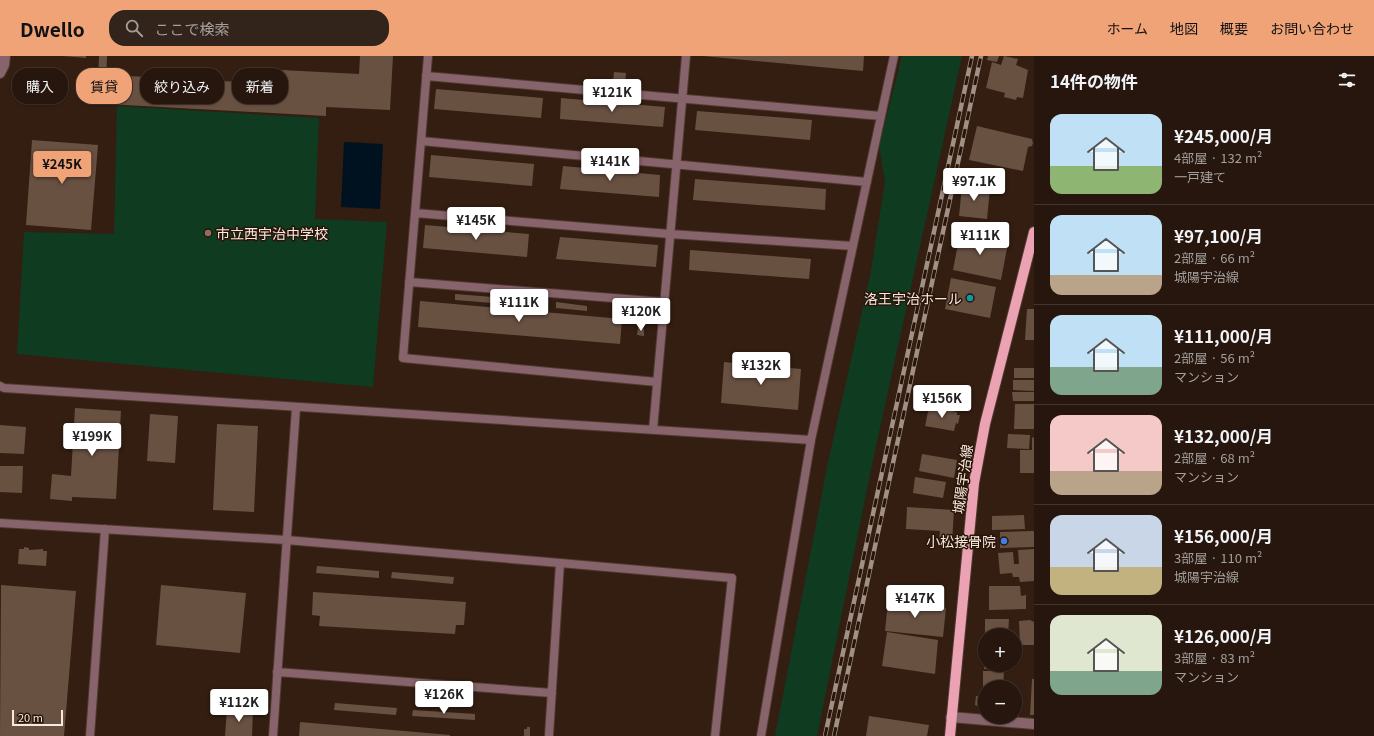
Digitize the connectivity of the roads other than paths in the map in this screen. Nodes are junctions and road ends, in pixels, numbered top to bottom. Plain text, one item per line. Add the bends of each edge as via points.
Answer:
1 (5, 56) edge
2 (428, 56) edge
3 (686, 56) edge
4 (894, 56) edge
5 (0, 73) edge
6 (426, 76) junction
7 (682, 98) junction
8 (881, 116) junction
9 (421, 140) junction
10 (677, 164) junction
11 (867, 182) junction
12 (415, 213) junction
13 (1034, 232) edge
14 (670, 234) junction
15 (853, 246) junction
16 (409, 282) junction
17 (664, 302) junction
18 (657, 382) junction
19 (0, 386) edge
20 (296, 408) junction
21 (653, 430) junction
22 (810, 440) junction
23 (0, 523) edge
24 (105, 529) junction
25 (286, 540) junction
26 (560, 563) junction
27 (277, 672) junction
28 (552, 693) junction
29 (951, 717) junction
30 (1034, 724) edge
31 (90, 736) edge
32 (272, 736) edge
33 (548, 736) edge
34 (714, 736) edge
35 (761, 736) edge
36 (950, 736) edge

1 - 5 street
2 - 6 lane
3 - 7 lane
4 - 8 lane
6 - 7 lane
6 - 9 lane
7 - 8 lane
7 - 10 lane
8 - 11 lane
9 - 10 lane
9 - 12 lane
10 - 11 lane
10 - 14 lane
11 - 15 lane
12 - 14 lane
12 - 16 lane
13 - 29 main road, 城陽宇治線 via 985,424 974,484
14 - 15 lane
14 - 17 lane
15 - 22 lane
16 - 17 lane
16 - 18 lane via 403,358
17 - 18 lane
18 - 21 lane
19 - 20 lane
20 - 21 lane
20 - 25 lane
21 - 22 lane
22 - 35 lane
23 - 24 lane
24 - 25 lane
24 - 31 lane
25 - 26 lane
25 - 27 lane
26 - 28 lane
26 - 34 lane via 732,578
27 - 28 lane
27 - 32 lane
28 - 33 lane
29 - 30 street
29 - 36 main road, 城陽宇治線

